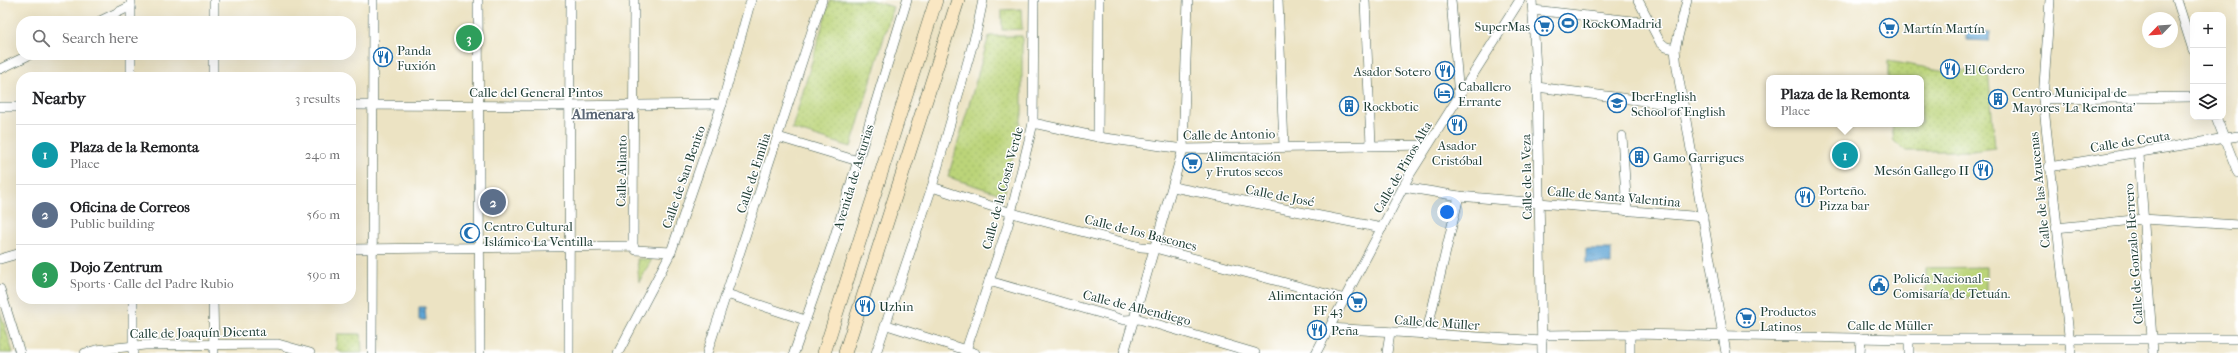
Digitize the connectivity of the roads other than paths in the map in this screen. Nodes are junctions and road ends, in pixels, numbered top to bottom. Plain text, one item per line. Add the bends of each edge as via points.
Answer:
1 (214, 0) edge
2 (372, 0) edge
3 (478, 0) edge
4 (570, 0) edge
5 (634, 0) edge
6 (751, 0) edge
7 (822, 0) edge
8 (907, 0) edge
9 (936, 0) edge
10 (958, 0) edge
11 (983, 0) edge
12 (1034, 0) edge
13 (1099, 0) edge
14 (1188, 0) edge
15 (1278, 0) edge
16 (1365, 0) edge
17 (1451, 0) edge
18 (1520, 0) edge
19 (1532, 0) edge
20 (1638, 0) edge
21 (1687, 0) edge
22 (2050, 0) edge
23 (2177, 0) edge
24 (131, 3) edge
25 (1533, 10) junction
26 (109, 16) edge
27 (131, 16) edge
28 (214, 16) edge
29 (1650, 23) junction
30 (2192, 48) edge
31 (1675, 49) junction
32 (19, 60) edge
33 (131, 60) edge
34 (213, 60) edge
35 (0, 69) edge
36 (131, 72) edge
37 (213, 72) edge
38 (1537, 87) junction
39 (1459, 97) junction
40 (2190, 97) edge
41 (2043, 99) junction
42 (634, 104) junction
43 (722, 104) junction
44 (356, 105) edge
45 (373, 105) junction
46 (0, 106) edge
47 (16, 106) edge
48 (478, 106) junction
49 (569, 106) junction
50 (1683, 106) junction
51 (2217, 120) edge
52 (1033, 123) junction
53 (1622, 136) dead end
54 (2238, 136) edge
55 (778, 137) junction
56 (1098, 137) junction
57 (2224, 138) junction
58 (1371, 145) junction
59 (1428, 145) junction
60 (1284, 146) junction
61 (1183, 149) junction
62 (2139, 154) junction
63 (858, 161) junction
64 (2049, 167) junction
65 (2238, 173) edge
66 (932, 187) junction
67 (1173, 187) junction
68 (1403, 188) junction
69 (1459, 196) junction
70 (1539, 202) junction
71 (1627, 211) junction
72 (1012, 213) junction
73 (1703, 217) junction
74 (2143, 219) junction
75 (2238, 225) edge
76 (1382, 228) junction
77 (2056, 228) junction
78 (570, 246) junction
79 (633, 246) junction
80 (480, 248) junction
81 (1155, 248) junction
82 (356, 249) edge
83 (372, 249) junction
84 (672, 252) junction
85 (16, 254) edge
86 (0, 259) edge
87 (989, 281) junction
88 (0, 290) edge
89 (726, 294) junction
90 (1345, 299) junction
91 (133, 304) edge
92 (213, 304) edge
93 (805, 320) junction
94 (1132, 320) junction
95 (887, 325) junction
96 (1329, 328) junction
97 (1390, 332) junction
98 (1630, 334) junction
99 (1426, 335) junction
100 (1724, 336) junction
101 (1542, 338) junction
102 (1861, 338) junction
103 (2070, 338) junction
104 (1909, 339) junction
105 (2152, 339) junction
106 (2238, 339) edge
107 (214, 349) edge
108 (133, 350) edge
109 (968, 352) edge
110 (20, 353) edge
111 (85, 353) edge
112 (310, 353) edge
113 (372, 353) edge
114 (480, 353) edge
115 (569, 353) edge
116 (618, 353) edge
117 (708, 353) edge
118 (794, 353) edge
119 (824, 353) edge
120 (845, 353) edge
121 (876, 353) edge
122 (1124, 353) edge
123 (1255, 353) edge
124 (1316, 353) edge
125 (1387, 353) edge
126 (1542, 353) edge
127 (1630, 353) edge
128 (1726, 353) edge
129 (1860, 353) edge
130 (1909, 353) edge
131 (2071, 353) edge
132 (2153, 353) edge

1 - 28 street
2 - 45 street
3 - 48 street
4 - 49 street
5 - 42 street, Calle Ailanto
6 - 43 street, Calle de San Benito
7 - 55 street, Calle de Emilia
8 - 63 street, Avenida de Asturias
9 - 119 main road, Avenida de Asturias
10 - 120 main road
11 - 66 street
12 - 52 street, Calle de la Costa Verde
13 - 56 street
14 - 61 street
15 - 60 street
16 - 58 street
17 - 39 street
18 - 39 street, Calle de Pinos Alta
19 - 25 street, Calle de la Veza
20 - 29 street
21 - 31 street
22 - 41 street, Calle de las Azucenas
23 - 30 street
24 - 26 street
24 - 27 street
25 - 29 street
25 - 38 street, Calle de la Veza
29 - 31 street via 1660,42
31 - 50 street
32 - 35 street
33 - 36 street
34 - 37 street
38 - 50 street
38 - 70 street, Calle de la Veza
39 - 59 street, Calle de Pinos Alta
40 - 41 street
41 - 64 street, Calle de las Azucenas
42 - 43 street, Calle del General Pintos
42 - 49 street, Calle del General Pintos
42 - 79 street, Calle Ailanto
43 - 84 street, Calle de San Benito
44 - 45 street, Calle del General Pintos
45 - 48 street, Calle del General Pintos
45 - 83 street
46 - 47 street
48 - 49 street, Calle del General Pintos
48 - 80 street
49 - 78 street
50 - 73 street
51 - 57 street
52 - 56 street, Calle de Antonio
52 - 72 street, Calle de la Costa Verde
53 - 71 street
54 - 57 street, Calle de Ceuta
55 - 63 street
55 - 89 street, Calle de Emilia
56 - 61 street, Calle de Antonio
57 - 62 street, Calle de Ceuta
57 - 65 street
58 - 59 street, Calle de Antonio
58 - 60 street, Calle de Antonio
59 - 68 street, Calle de Pinos Alta
60 - 61 street, Calle de Antonio
61 - 67 street
62 - 64 street, Calle de Ceuta
62 - 74 street, Calle de Gonzalo Herrero
63 - 93 street, Avenida de Asturias
64 - 77 street, Calle de las Azucenas
66 - 72 street, Calle de los Bascones
66 - 95 street
67 - 76 street, Calle de José
67 - 81 street
68 - 69 street, Calle de Santa Valentina
68 - 76 street, Calle de Pinos Alta
69 - 70 street, Calle de Santa Valentina
69 - 99 street
70 - 71 street, Calle de Santa Valentina
70 - 101 street, Calle de la Veza
71 - 73 street, Calle de Santa Valentina
72 - 81 street, Calle de los Bascones via 1141,247
72 - 87 street, Calle de la Costa Verde
73 - 100 street
74 - 75 street
74 - 77 street
74 - 105 street, Calle de Gonzalo Herrero
76 - 90 street, Calle de Pinos Alta
77 - 103 street, Calle de las Azucenas
78 - 79 street
78 - 80 street
78 - 115 street
79 - 84 street via 636,250
80 - 83 street
80 - 114 street
81 - 90 street, Calle de los Bascones
81 - 94 street
82 - 83 street
83 - 113 street
84 - 116 street, Calle de San Benito
85 - 86 street
87 - 94 street, Calle de Albendiego via 1124,320
87 - 109 street, Calle de la Costa Verde
88 - 110 street
89 - 93 street
89 - 117 street, Calle de Emilia
90 - 96 street, Calle de Pinos Alta
91 - 108 street
92 - 107 street
93 - 118 street, Avenida de Asturias
94 - 122 street
94 - 123 street, Calle de Albendiego via 1139,319
95 - 109 street
95 - 121 street
96 - 97 street, Calle de Müller
96 - 124 street, Calle de Pinos Alta
97 - 99 street, Calle de Müller
97 - 125 street
98 - 100 street, Calle de Müller
98 - 101 street, Calle de Müller
98 - 127 street
99 - 101 street, Calle de Müller
100 - 102 street, Calle de Müller
100 - 128 street
101 - 126 street, Calle de la Veza
102 - 104 street, Calle de Müller
102 - 129 street
103 - 104 street, Calle de Müller
103 - 105 street, Calle de Müller
103 - 131 street, Calle de las Azucenas
104 - 130 street
105 - 106 street, Calle de Müller
105 - 132 street, Calle de Gonzalo Herrero
107 - 108 street, Calle de Joaquín Dicenta
107 - 112 street, Calle de Joaquín Dicenta via 278,344
108 - 111 street, Calle de Joaquín Dicenta via 96,350

